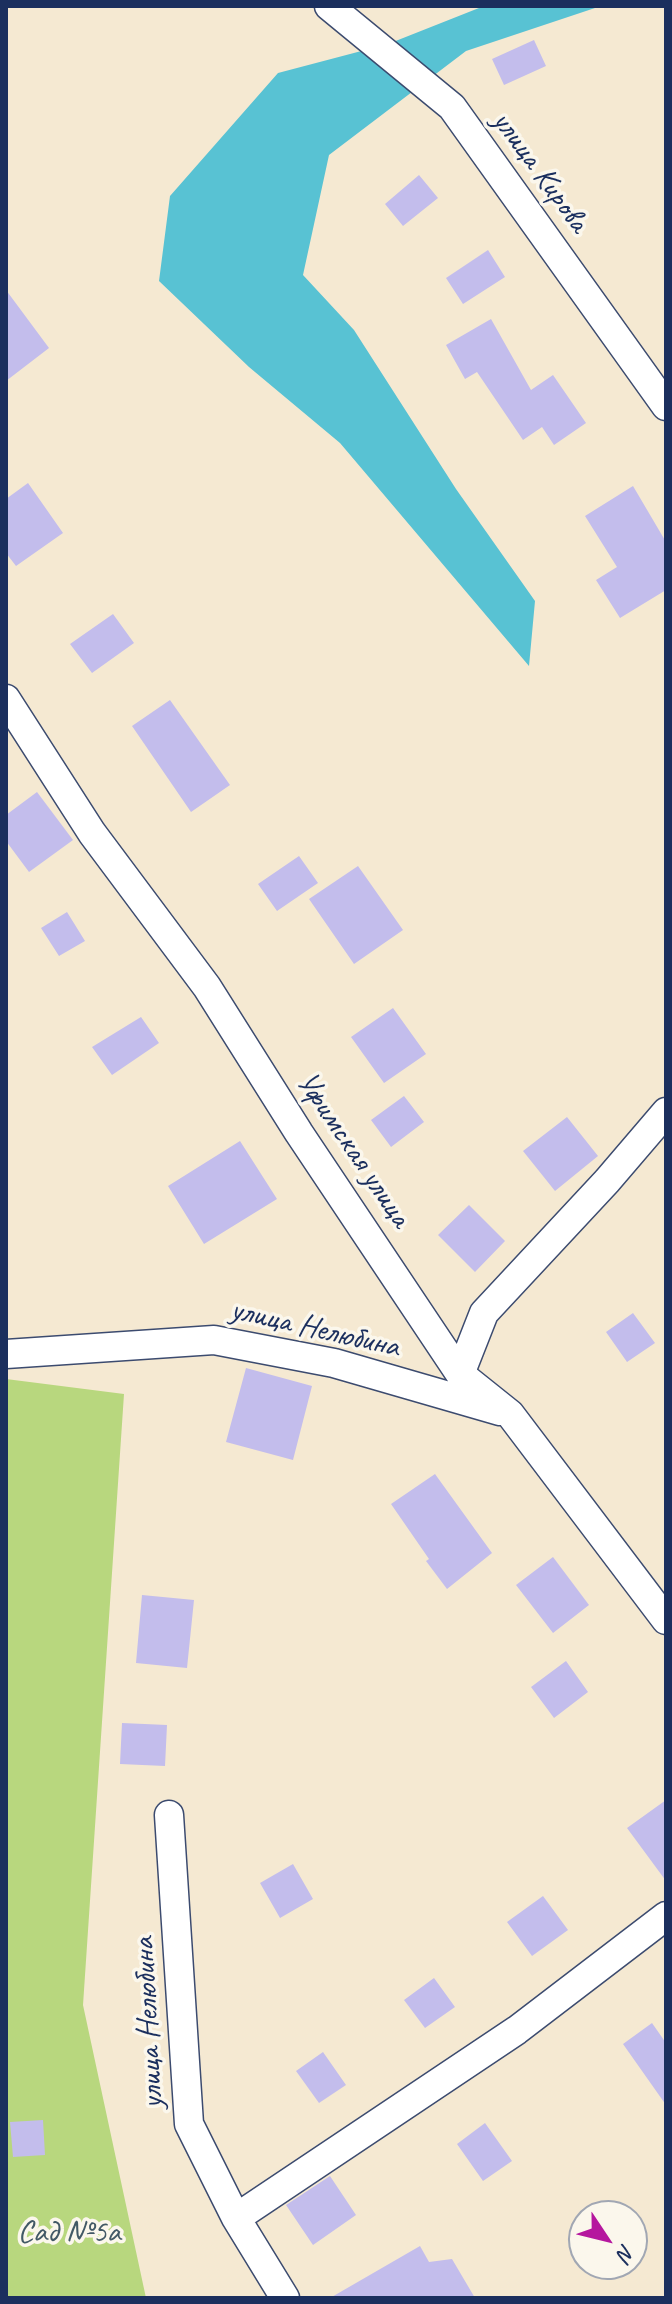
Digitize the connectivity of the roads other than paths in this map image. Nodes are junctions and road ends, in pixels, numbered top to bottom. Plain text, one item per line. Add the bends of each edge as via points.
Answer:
1 (330, 8) edge
2 (666, 406) edge
3 (6, 699) edge
4 (666, 1112) edge
5 (6, 1354) edge
6 (460, 1374) junction
7 (510, 1414) junction
8 (666, 1620) edge
9 (169, 1815) dead end
10 (666, 1916) edge
11 (236, 2218) junction
12 (285, 2298) edge

1 - 2 street, улица Кирова via 452,107
3 - 6 street, Уфимская улица via 92,833 207,987
4 - 6 street via 484,1313
5 - 7 street, улица Нелюбина via 214,1340 334,1363
6 - 7 street, Уфимская улица
7 - 8 street, Уфимская улица
9 - 11 street, улица Нелюбина via 189,2124
10 - 11 street via 517,2030
11 - 12 street, улица Нелюбина

